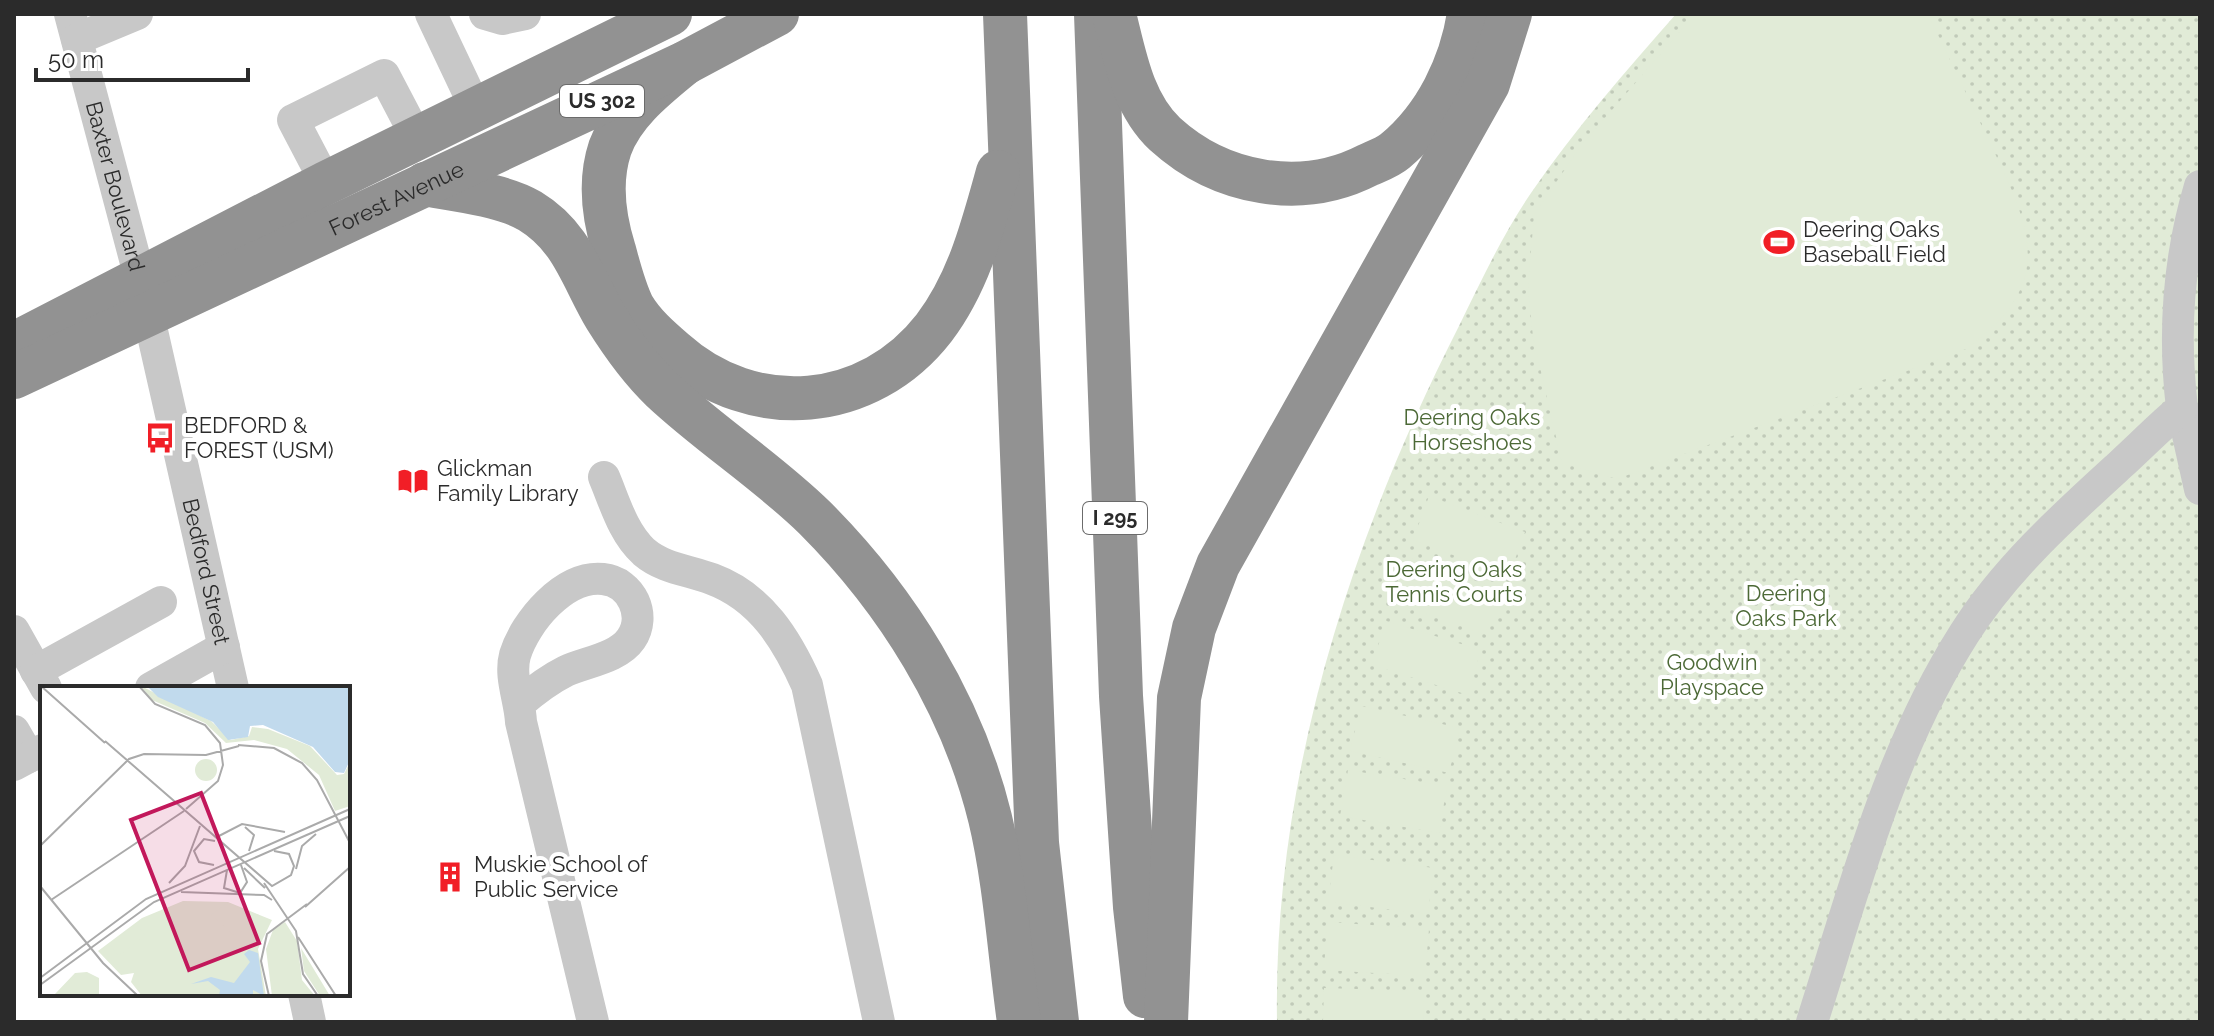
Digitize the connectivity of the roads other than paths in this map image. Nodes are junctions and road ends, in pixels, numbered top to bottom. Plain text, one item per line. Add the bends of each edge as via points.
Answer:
1 (135, 14) edge
2 (431, 14) edge
3 (485, 14) edge
4 (525, 14) edge
5 (777, 14) edge
6 (1005, 14) edge
7 (1096, 14) edge
8 (1114, 14) edge
9 (1469, 14) edge
10 (1510, 14) edge
11 (653, 20) edge
12 (73, 26) edge
13 (685, 63) junction
14 (476, 109) junction
15 (1010, 131) junction
16 (417, 138) junction
17 (326, 183) junction
18 (425, 184) junction
19 (2200, 186) edge
20 (143, 296) junction
21 (14, 344) edge
22 (14, 377) edge
23 (2182, 408) junction
24 (604, 477) dead end
25 (2200, 489) edge
26 (652, 557) junction
27 (624, 590) junction
28 (161, 602) dead end
29 (14, 631) edge
30 (224, 647) junction
31 (41, 679) edge
32 (155, 686) edge
33 (233, 686) edge
34 (520, 703) junction
35 (304, 996) edge
36 (310, 1022) edge
37 (593, 1022) edge
38 (879, 1022) edge
39 (1019, 1022) edge
40 (1057, 1022) edge
41 (1148, 1022) edge
42 (1166, 1022) edge
43 (1812, 1022) edge

1 - 12 street
2 - 14 street
3 - 4 street via 502,19
5 - 13 highway, Forest Avenue / US 302
6 - 15 highway
7 - 41 highway, I 295 via 1121,696
8 - 9 highway via 1132,86 1164,133 1213,167 1271,185 1338,180 1394,152 1433,110 1464,46
10 - 42 highway via 1488,84 1218,565 1194,628 1179,698
11 - 14 highway, Forest Avenue / US 302
12 - 20 street, Baxter Boulevard
13 - 15 highway via 633,109 610,149 603,196 609,235 634,308 656,336 712,380 776,399 817,399 851,391 883,376 933,329 972,257
13 - 18 highway, Forest Avenue / US 302
14 - 16 highway, Forest Avenue / US 302
15 - 40 highway via 1037,843
16 - 17 highway, Forest Avenue / US 302
16 - 17 street via 384,75 371,81 293,120
17 - 20 highway, Forest Avenue / US 302
18 - 20 highway, Forest Avenue / US 302
18 - 39 highway via 517,206 555,229 575,255 605,317 661,389 765,471 889,603 947,703 990,819
19 - 23 street via 2179,278
20 - 21 highway, Forest Avenue / US 302
20 - 22 highway, Forest Avenue / US 302
20 - 30 street, Bedford Street
23 - 25 street
23 - 43 street via 2067,513 1964,633 1901,757
24 - 26 street via 625,529
26 - 27 street
26 - 38 street via 725,586 755,605 788,641 807,685
27 - 34 street via 638,608 638,625 630,641 618,652 540,685
27 - 34 street via 603,579 585,581 542,607 514,657
28 - 31 street
29 - 31 street
30 - 32 street
30 - 33 street, Bedford Street
34 - 37 street
35 - 36 street

